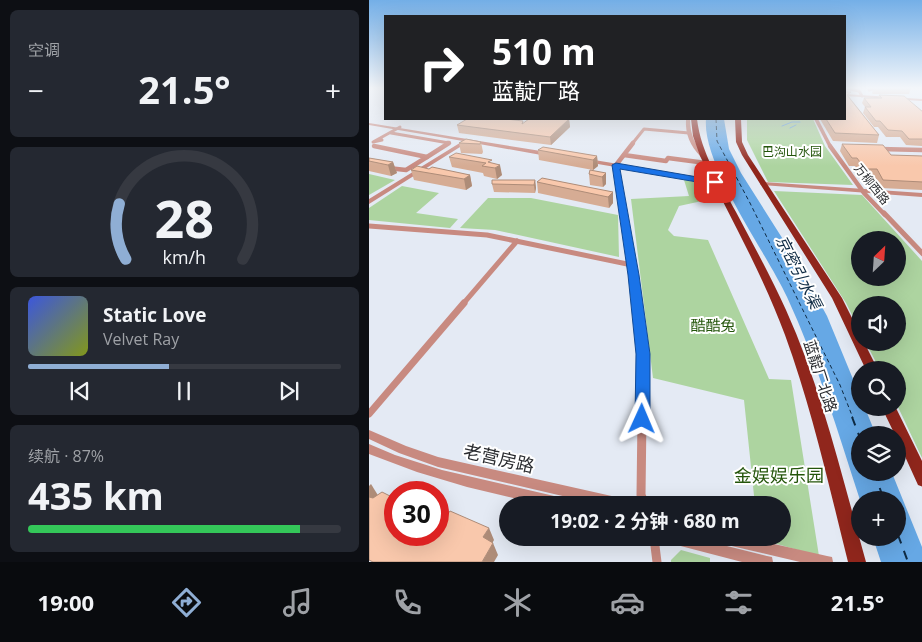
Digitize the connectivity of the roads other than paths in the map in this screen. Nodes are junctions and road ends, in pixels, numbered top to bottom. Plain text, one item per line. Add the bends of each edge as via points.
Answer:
1 (688, 120) edge
2 (694, 120) edge
3 (738, 120) edge
4 (817, 120) edge
5 (369, 123) edge
6 (400, 128) junction
7 (391, 133) junction
8 (689, 133) junction
9 (468, 139) junction
10 (371, 140) edge
11 (375, 146) dead end
12 (830, 146) junction
13 (839, 147) dead end
14 (876, 148) edge
15 (922, 150) edge
16 (555, 154) edge
17 (623, 155) junction
18 (427, 157) junction
19 (579, 158) edge
20 (704, 159) junction
21 (617, 164) junction
22 (385, 167) edge
23 (411, 167) junction
24 (420, 169) junction
25 (715, 180) junction
26 (765, 186) junction
27 (864, 192) junction
28 (922, 197) edge
29 (369, 198) edge
30 (369, 202) edge
31 (369, 226) edge
32 (517, 241) junction
33 (922, 254) edge
34 (632, 265) junction
35 (868, 361) edge
36 (369, 414) edge
37 (893, 416) edge
38 (369, 434) edge
39 (369, 449) edge
40 (922, 480) edge
41 (530, 496) edge
42 (586, 496) edge
43 (641, 496) edge
44 (656, 546) edge
45 (704, 546) edge
46 (758, 546) edge
47 (657, 562) edge
48 (767, 562) edge
49 (827, 562) edge
50 (857, 562) edge

1 - 8 street, 蓝靛厂北路
2 - 20 highway, 蓝靛厂北路
3 - 26 highway via 739,142
4 - 12 street, 万柳西路
5 - 6 street
6 - 7 street
6 - 9 street
7 - 10 street
7 - 18 street via 449,143
8 - 17 street via 644,129
8 - 20 street, 蓝靛厂北路 via 694,148
9 - 16 street
9 - 24 street
11 - 18 street
12 - 13 street
12 - 27 street, 万柳西路
14 - 15 street
17 - 20 street via 666,161 668,158
17 - 21 street
18 - 23 street
19 - 21 street
20 - 25 highway, 蓝靛厂北路
21 - 25 street
21 - 34 street
22 - 23 street via 406,170
23 - 24 street
24 - 29 street
24 - 30 street
25 - 50 highway, 蓝靛厂北路 via 791,334 817,412
26 - 27 street
26 - 35 highway via 837,298
27 - 28 street
27 - 33 street, 万柳西路
31 - 32 street via 458,232
32 - 34 street
32 - 36 street
34 - 43 street via 643,354
37 - 40 highway
38 - 42 street, 老营房路 via 438,462
39 - 41 street, 老营房路 via 431,472
44 - 47 street
45 - 48 street
46 - 49 street

